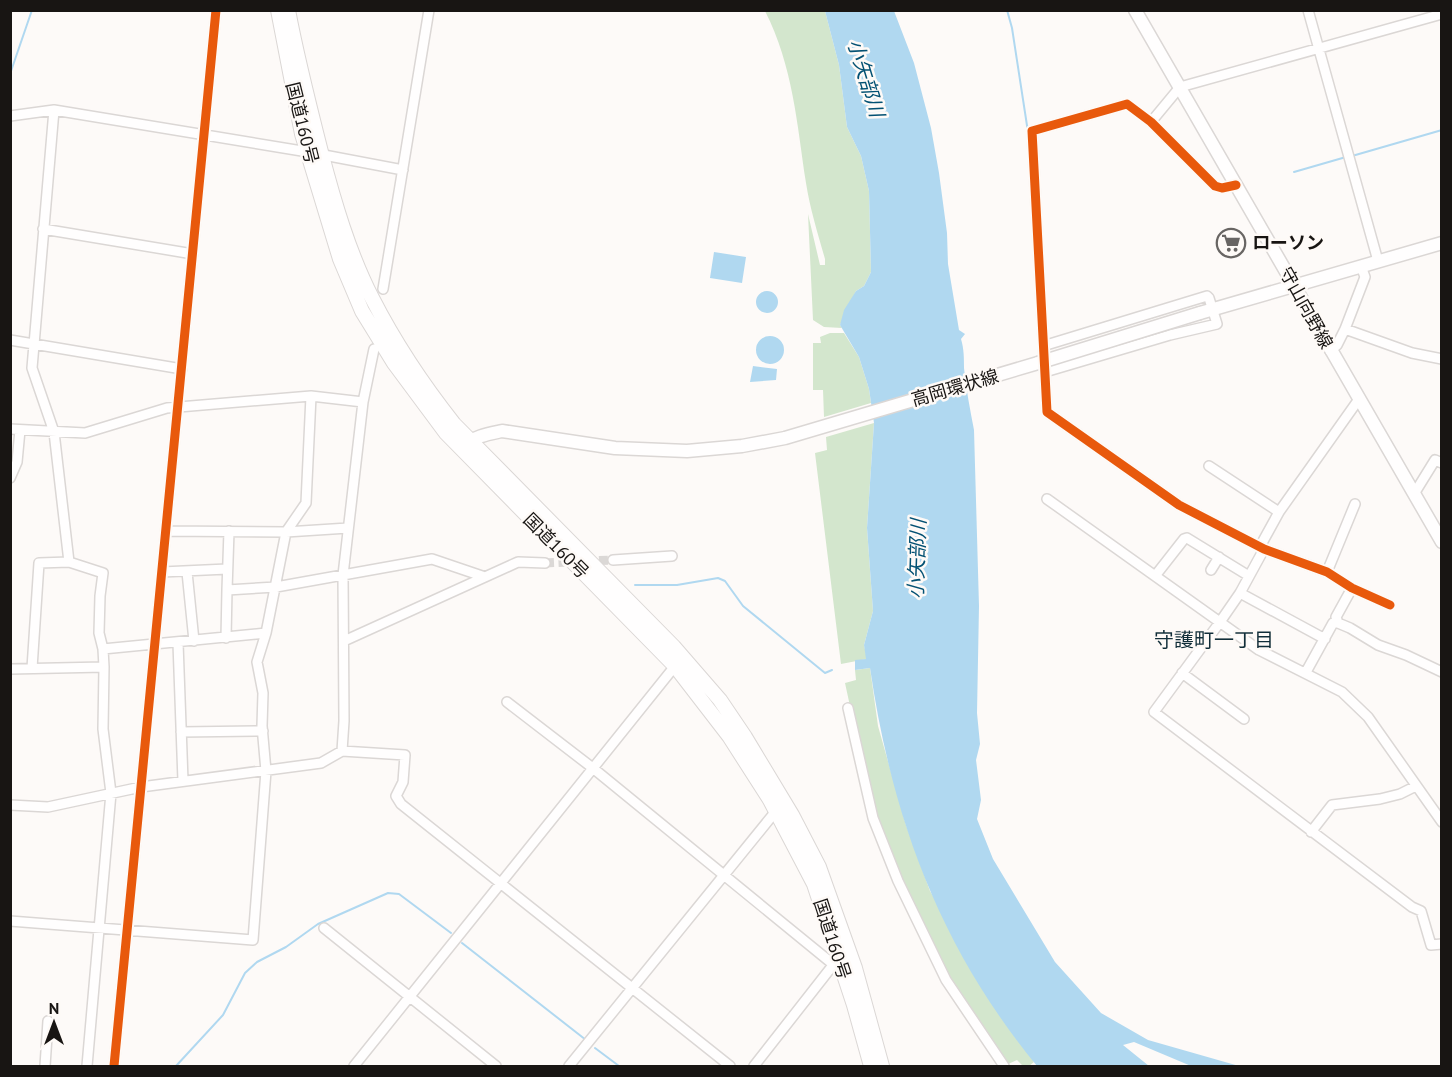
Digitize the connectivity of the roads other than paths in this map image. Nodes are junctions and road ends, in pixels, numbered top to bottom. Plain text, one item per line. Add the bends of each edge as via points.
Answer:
1 (216, 10) edge
2 (278, 10) edge
3 (288, 10) edge
4 (429, 10) edge
5 (1136, 10) edge
6 (1308, 10) edge
7 (1442, 14) edge
8 (1318, 48) junction
9 (1180, 87) junction
10 (54, 110) junction
11 (10, 116) edge
12 (1151, 122) junction
13 (204, 135) junction
14 (308, 152) junction
15 (322, 155) junction
16 (403, 170) junction
17 (1236, 184) junction
18 (43, 229) junction
19 (1442, 243) edge
20 (193, 255) junction
21 (1378, 261) junction
22 (1361, 266) junction
23 (1294, 286) junction
24 (383, 289) dead end
25 (1213, 309) junction
26 (1345, 329) junction
27 (10, 340) edge
28 (33, 345) junction
29 (1043, 346) junction
30 (374, 349) dead end
31 (1330, 351) junction
32 (1442, 359) edge
33 (1041, 367) junction
34 (182, 369) junction
35 (311, 396) junction
36 (1359, 399) junction
37 (363, 402) junction
38 (177, 408) junction
39 (15, 430) edge
40 (54, 432) junction
41 (466, 445) junction
42 (1442, 463) edge
43 (1209, 466) dead end
44 (10, 478) edge
45 (1414, 494) junction
46 (1047, 499) dead end
47 (1355, 504) dead end
48 (1279, 512) junction
49 (348, 528) junction
50 (166, 531) junction
51 (229, 531) junction
52 (286, 532) junction
53 (1442, 542) edge
54 (1264, 549) junction
55 (672, 556) dead end
56 (1219, 557) junction
57 (613, 560) tunnel mouth
58 (69, 562) junction
59 (545, 563) tunnel mouth
60 (228, 569) junction
61 (1211, 570) dead end
62 (162, 572) junction
63 (188, 572) junction
64 (1327, 572) junction
65 (343, 575) junction
66 (1155, 576) junction
67 (1249, 576) junction
68 (485, 577) junction
69 (276, 587) junction
70 (1352, 588) junction
71 (227, 590) junction
72 (1240, 593) junction
73 (1390, 606) dead end
74 (1220, 622) junction
75 (1338, 623) junction
76 (266, 633) junction
77 (226, 638) junction
78 (1325, 639) junction
79 (344, 640) junction
80 (194, 641) junction
81 (177, 643) junction
82 (155, 645) junction
83 (103, 649) junction
84 (675, 666) junction
85 (104, 667) junction
86 (32, 668) junction
87 (10, 669) edge
88 (1306, 672) junction
89 (1442, 672) edge
90 (1182, 674) junction
91 (507, 702) dead end
92 (848, 708) dead end
93 (1244, 719) dead end
94 (263, 731) junction
95 (181, 732) junction
96 (342, 750) junction
97 (594, 769) junction
98 (266, 771) junction
99 (183, 781) junction
100 (1416, 786) junction
101 (141, 787) junction
102 (111, 793) junction
103 (10, 805) edge
104 (776, 811) junction
105 (1442, 822) edge
106 (1311, 832) junction
107 (723, 876) junction
108 (501, 883) junction
109 (10, 921) edge
110 (99, 928) junction
111 (324, 928) dead end
112 (128, 931) junction
113 (1442, 944) edge
114 (836, 961) junction
115 (632, 987) junction
116 (410, 996) junction
117 (48, 1021) dead end
118 (45, 1066) edge
119 (87, 1066) edge
120 (114, 1066) edge
121 (354, 1066) edge
122 (496, 1066) edge
123 (570, 1066) edge
124 (730, 1066) edge
125 (754, 1066) edge
126 (870, 1066) edge
127 (882, 1066) edge
128 (1004, 1066) edge

1 - 13 street
2 - 14 highway, 国道160号
3 - 15 highway, 国道160号
4 - 16 street
5 - 9 main road, 守山向野線
6 - 8 street
7 - 8 street
8 - 9 street
8 - 21 street
9 - 12 street
9 - 17 main road, 守山向野線
10 - 11 street
10 - 13 street
10 - 18 street
12 - 17 street via 1215,186
12 - 29 street via 1127,104 1032,131
13 - 14 street
13 - 20 street
14 - 15 street
14 - 41 highway, 国道160号 via 340,259 362,311 394,363 446,433
15 - 16 street
15 - 41 highway, 国道160号 via 342,223 372,298
16 - 24 street
17 - 23 main road, 守山向野線
18 - 20 street
18 - 28 street
19 - 21 main road, 高岡環状線
20 - 34 street
21 - 22 main road, 高岡環状線
22 - 23 main road, 高岡環状線
22 - 26 street via 1365,277
23 - 25 main road, 高岡環状線
23 - 31 main road, 守山向野線
25 - 29 street via 1209,298 1201,297
25 - 33 main road, 高岡環状線, bridge
25 - 33 street via 1217,324 1213,326
26 - 31 street
26 - 32 street via 1412,353
27 - 28 street
28 - 34 street
28 - 40 street via 32,368
29 - 33 street
30 - 37 street
31 - 36 main road, 守山向野線
33 - 41 main road, 高岡環状線 via 1018,370 785,438 742,446 687,451 615,448 502,431 486,434
33 - 54 street via 1047,412 1179,505
34 - 38 street
35 - 37 street
35 - 38 street
35 - 52 street via 306,503
36 - 45 main road, 守山向野線
36 - 48 street
37 - 49 street
38 - 40 street via 85,433
38 - 50 street
39 - 40 street
39 - 44 street via 17,462
40 - 58 street
41 - 84 highway, 国道160号
41 - 127 highway, 国道160号 via 674,647 720,700 745,737 819,867 855,968
42 - 45 street via 1435,460
43 - 48 street
45 - 53 main road, 守山向野線
46 - 66 street
47 - 64 street
48 - 54 street via 1262,543
49 - 52 street
49 - 65 street
50 - 51 street
50 - 62 street
51 - 52 street
51 - 60 street
52 - 69 street
54 - 64 street
54 - 67 street
55 - 57 street
56 - 61 street
56 - 66 street via 1187,538
56 - 67 street
58 - 83 street via 103,573 99,633
58 - 86 street via 39,563
59 - 68 street via 518,562
60 - 63 street
60 - 71 street
62 - 63 street
62 - 82 street
63 - 80 street
64 - 70 street
65 - 68 street via 432,559
65 - 69 street
65 - 79 street
66 - 74 street
67 - 72 street
68 - 79 street
69 - 71 street
69 - 76 street
70 - 73 street
70 - 75 street via 1336,617
71 - 77 street
72 - 74 street
72 - 78 street
74 - 88 street via 1259,650
74 - 90 street
75 - 78 street via 1333,623
75 - 89 street
76 - 77 street
76 - 94 street via 257,662 263,693
77 - 80 street
78 - 88 street
79 - 96 street
80 - 81 street
81 - 82 street
81 - 95 street
82 - 83 street
82 - 101 street
83 - 85 street
84 - 97 street
84 - 104 highway, 国道160号 via 729,736
85 - 86 street
85 - 102 street via 103,729
86 - 87 street
88 - 100 street via 1342,692 1368,717
90 - 93 street
90 - 106 street via 1154,712
91 - 97 street
92 - 128 street via 873,818 898,881 946,980
94 - 95 street
94 - 98 street
95 - 99 street
96 - 98 street via 321,763
96 - 108 street via 405,755 403,782 396,796 401,804
97 - 107 street
97 - 108 street
98 - 99 street
98 - 112 street via 253,940
99 - 101 street
100 - 105 street
100 - 106 street via 1380,799 1332,805
101 - 102 street
101 - 112 street
102 - 103 street via 48,807
102 - 110 street
104 - 107 street
104 - 114 highway, 国道160号 via 814,884
106 - 113 street via 1421,911 1431,945
107 - 114 street
107 - 115 street
108 - 115 street
108 - 116 street
109 - 110 street
110 - 112 street
110 - 119 street
111 - 116 street
112 - 120 street
114 - 125 street
114 - 126 highway, 国道160号
115 - 123 street
115 - 124 street
116 - 121 street
116 - 122 street
117 - 118 street

